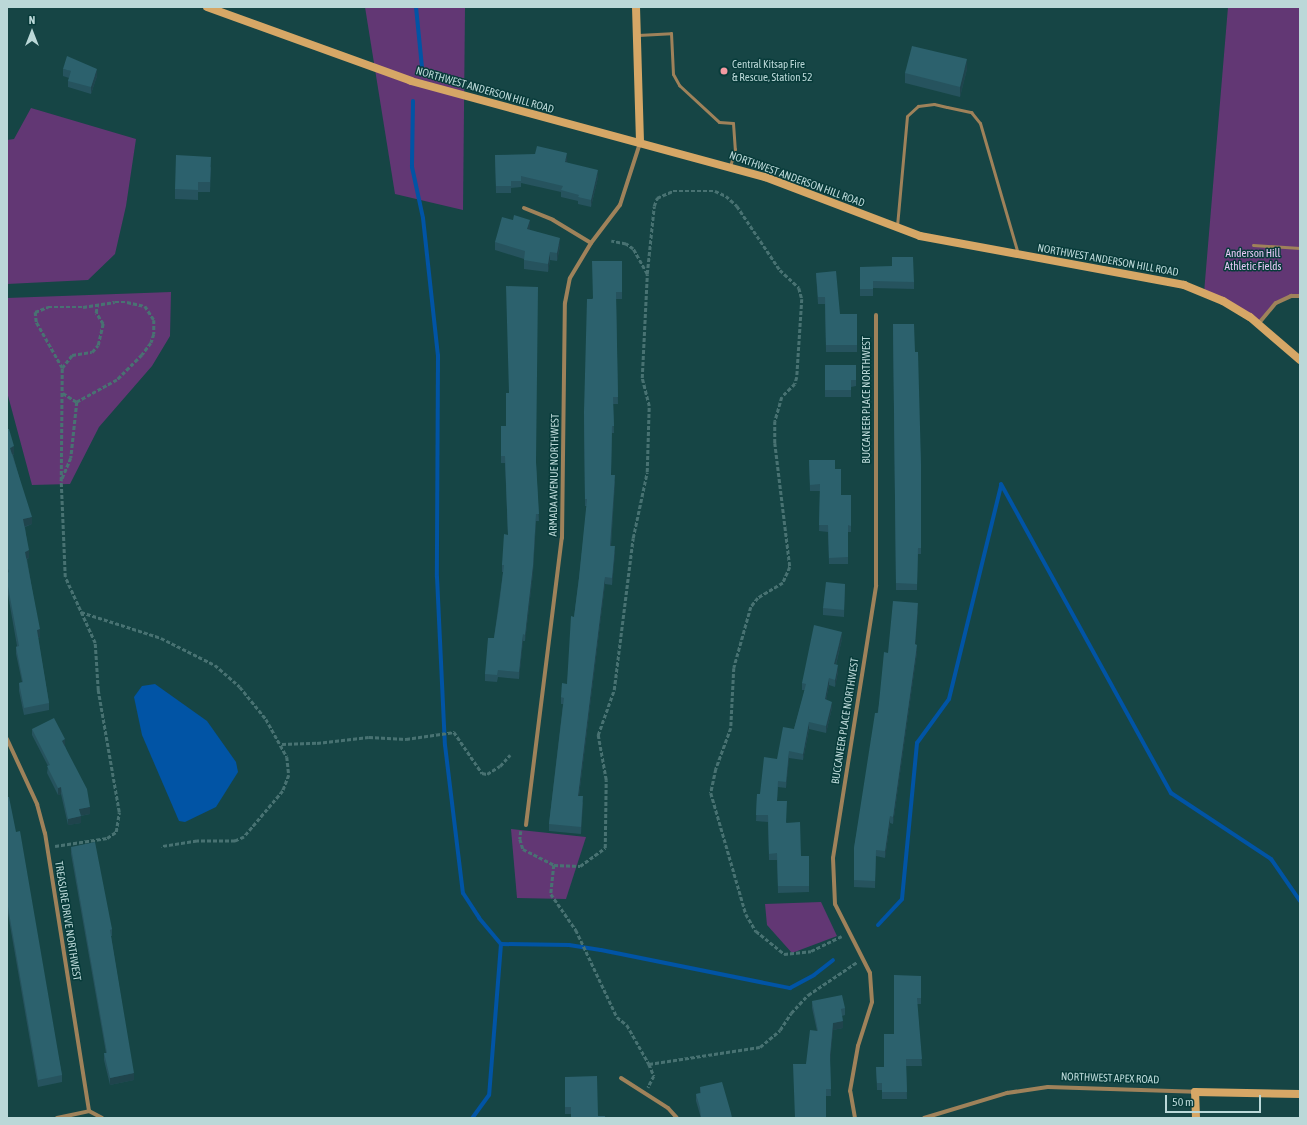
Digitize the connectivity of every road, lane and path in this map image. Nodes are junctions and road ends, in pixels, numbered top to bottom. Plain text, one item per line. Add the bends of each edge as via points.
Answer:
1 (207, 7) edge
2 (636, 7) edge
3 (637, 35) junction
4 (640, 143) junction
5 (730, 166) junction
6 (524, 208) dead end
7 (897, 227) junction
8 (611, 241) dead end
9 (591, 244) junction
10 (1253, 245) dead end
11 (1300, 248) edge
12 (1019, 255) junction
13 (647, 274) junction
14 (1300, 296) edge
15 (97, 305) junction
16 (876, 315) dead end
17 (1259, 324) junction
18 (1300, 360) edge
19 (62, 368) junction
20 (63, 393) junction
21 (77, 402) junction
22 (61, 481) junction
23 (81, 612) junction
24 (7, 739) edge
25 (282, 744) junction
26 (510, 755) dead end
27 (526, 825) joint
28 (47, 847) junction
29 (160, 847) dead end
30 (554, 865) junction
31 (850, 933) junction
32 (863, 959) junction
33 (649, 1064) junction
34 (621, 1078) dead end
35 (1196, 1092) junction
36 (645, 1093) junction
37 (1300, 1094) edge
38 (89, 1111) junction
39 (57, 1118) edge
40 (102, 1118) edge
41 (677, 1118) edge
42 (855, 1118) edge
43 (924, 1118) edge
44 (1196, 1118) edge

1 - 4 main road, NORTHWEST ANDERSON HILL ROAD via 412,81
2 - 3 main road
3 - 4 main road
3 - 5 lane via 671,33 673,74 679,85 719,122 733,123 735,149
4 - 5 main road, NORTHWEST ANDERSON HILL ROAD
4 - 9 street, ARMADA AVENUE NORTHWEST via 620,205
5 - 7 main road, NORTHWEST ANDERSON HILL ROAD
6 - 9 street via 553,220
7 - 12 main road, NORTHWEST ANDERSON HILL ROAD via 941,241
7 - 12 lane via 906,116 918,106 934,104 971,112 980,123
8 - 13 path via 626,244 632,249
9 - 27 street, ARMADA AVENUE NORTHWEST via 570,278 565,303 562,538
10 - 11 lane
12 - 17 main road, NORTHWEST ANDERSON HILL ROAD via 1171,282 1223,301
13 - 30 path via 642,378 649,406 647,472 633,538 614,690 598,735 606,780 605,848 580,866
13 - 31 path via 654,206 658,198 674,191 715,191 726,196 737,206 780,270 799,288 802,299 797,377 795,384 782,397 775,420 774,443 790,567 783,583 758,598 746,619 734,668 731,728 716,769 711,793 746,914 756,931 770,940 778,951 792,955 811,951
14 - 17 street via 1291,296 1276,303
15 - 19 path via 96,314 103,324 98,345 92,352 72,356
15 - 19 path via 83,308 48,307 35,312 36,322
15 - 21 path via 126,302 145,306 154,320 154,334 142,355 117,380
16 - 31 street, BUCCANEER PLACE NORTHWEST via 876,585 833,858 835,904
17 - 18 main road, NORTHWEST ANDERSON HILL ROAD
19 - 20 path
20 - 21 path
20 - 22 path
21 - 22 path via 71,458
22 - 23 path via 65,577
23 - 25 path via 161,638 215,665 248,697
23 - 28 path via 95,644 98,690 119,812 118,825 116,832 107,838
24 - 28 street, TREASURE DRIVE NORTHWEST via 37,804
25 - 26 path via 368,737 406,739 454,732 482,773 487,774 500,766
25 - 29 path via 289,766 287,784 275,803 244,837 236,841 197,841
27 - 30 path via 520,832 523,849
28 - 38 street, TREASURE DRIVE NORTHWEST
30 - 33 path via 551,894 576,930 617,1017 627,1025
31 - 32 street, BUCCANEER PLACE NORTHWEST
32 - 33 path via 808,995 770,1040 760,1047
32 - 42 street, BUCCANEER PLACE NORTHWEST via 870,973 872,1002 858,1046 850,1091
33 - 36 path via 654,1076
34 - 36 street
35 - 37 main road, NORTHWEST APEX ROAD
35 - 43 street, NORTHWEST APEX ROAD via 1048,1087 1007,1093
35 - 44 main road
36 - 41 street via 668,1108
38 - 39 street
38 - 40 street

